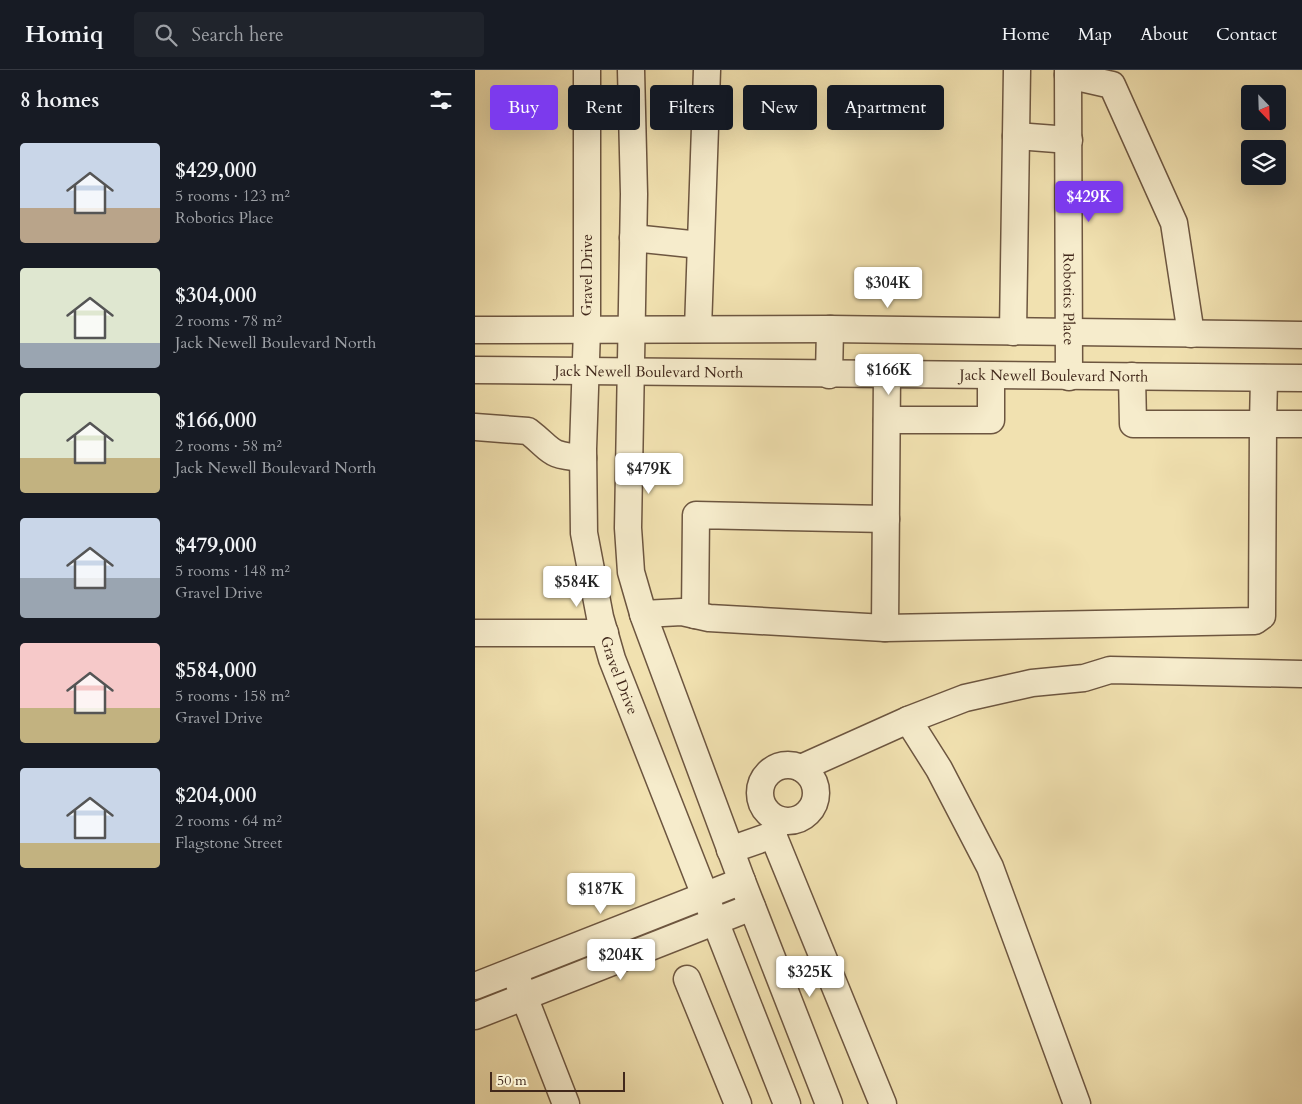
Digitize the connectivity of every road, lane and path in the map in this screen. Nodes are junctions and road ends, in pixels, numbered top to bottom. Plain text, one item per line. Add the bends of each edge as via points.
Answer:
1 (587, 70) edge
2 (631, 70) edge
3 (707, 70) edge
4 (1017, 70) edge
5 (1069, 73) edge
6 (1016, 136) junction
7 (1069, 140) junction
8 (633, 238) junction
9 (700, 245) junction
10 (587, 329) junction
11 (632, 329) junction
12 (698, 329) junction
13 (830, 329) junction
14 (475, 330) edge
15 (1013, 332) junction
16 (1069, 333) junction
17 (1191, 334) junction
18 (1294, 335) edge
19 (475, 370) edge
20 (586, 372) junction
21 (631, 372) junction
22 (829, 375) junction
23 (887, 375) junction
24 (991, 376) junction
25 (1132, 376) junction
26 (1069, 377) junction
27 (1283, 378) edge
28 (887, 420) junction
29 (1263, 424) junction
30 (1302, 424) edge
31 (475, 428) edge
32 (583, 458) junction
33 (886, 519) junction
34 (643, 614) junction
35 (695, 615) junction
36 (885, 628) junction
37 (475, 633) edge
38 (605, 633) junction
39 (1302, 674) edge
40 (908, 720) junction
41 (801, 768) junction
42 (775, 827) junction
43 (730, 850) junction
44 (742, 882) junction
45 (706, 896) junction
46 (752, 907) junction
47 (715, 922) junction
48 (513, 971) junction
49 (687, 979) dead end
50 (475, 986) edge
51 (524, 997) junction
52 (475, 1016) edge
53 (566, 1104) edge
54 (738, 1104) edge
55 (787, 1104) edge
56 (829, 1104) edge
57 (883, 1104) edge
58 (1077, 1104) edge

1 - 10 street, Gravel Drive
2 - 8 street
3 - 9 street
4 - 6 street
5 - 7 street, Robotics Place
5 - 17 street via 1112,85 1174,223
6 - 7 street
6 - 15 street
7 - 16 street, Robotics Place
8 - 9 street
8 - 11 street
9 - 12 street
10 - 11 street
10 - 14 street
10 - 20 street, Gravel Drive
11 - 12 street
11 - 21 street
12 - 13 street
13 - 15 street
13 - 22 street
15 - 16 street
16 - 17 street
16 - 26 street, Robotics Place
17 - 18 street
18 - 27 street
19 - 20 street, Jack Newell Boulevard North
20 - 21 street, Jack Newell Boulevard North
20 - 32 street, Gravel Drive
21 - 22 street, Jack Newell Boulevard North
21 - 34 street via 628,528 631,572
22 - 23 street, Jack Newell Boulevard North
23 - 24 street, Jack Newell Boulevard North
23 - 28 street
24 - 26 street, Jack Newell Boulevard North
24 - 28 street via 991,420
25 - 26 street, Jack Newell Boulevard North
25 - 27 street, Jack Newell Boulevard North
25 - 29 street via 1133,424
27 - 29 street
28 - 33 street
29 - 30 street
29 - 36 street via 1262,616 1255,621
31 - 32 street via 528,431 551,453
32 - 38 street, Gravel Drive via 584,533
33 - 35 street via 696,515
33 - 36 street
34 - 35 street via 682,612
34 - 43 street
35 - 36 street
37 - 38 street
38 - 45 street, Gravel Drive
39 - 40 street via 1110,670 1085,678 1032,683 965,698
40 - 41 street
40 - 58 street via 939,769 989,867
41 - 42 street via 814,781 816,800 812,808 797,820
41 - 42 street via 783,765 775,768 763,781 761,799
42 - 43 street
42 - 57 street
43 - 44 street
44 - 45 street
44 - 46 street
45 - 47 street, Gravel Drive
45 - 48 street
46 - 47 street
46 - 56 street
47 - 51 street
47 - 55 street, Gravel Drive
48 - 50 street
48 - 51 street
49 - 54 street
51 - 52 street
51 - 53 street

